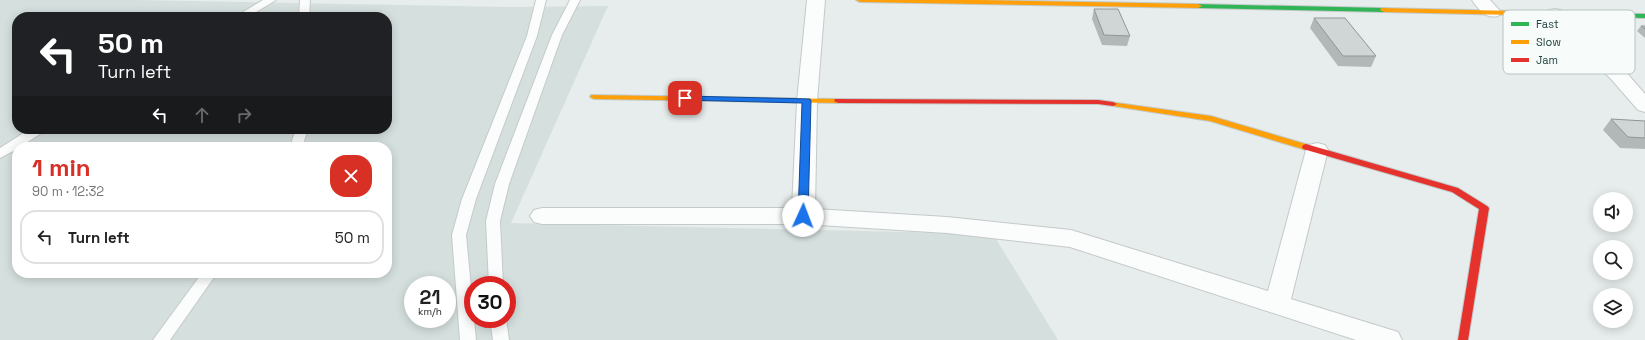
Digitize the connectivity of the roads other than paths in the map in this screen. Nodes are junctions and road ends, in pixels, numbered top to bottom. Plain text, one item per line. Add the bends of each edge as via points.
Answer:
1 (271, 0) edge
2 (305, 0) edge
3 (541, 0) edge
4 (575, 0) edge
5 (816, 0) edge
6 (860, 0) edge
7 (1088, 2) edge
8 (1486, 6) edge
9 (1520, 10) edge
10 (249, 12) edge
11 (304, 12) edge
12 (1635, 16) edge
13 (1645, 16) edge
14 (1617, 74) edge
15 (594, 97) dead end
16 (807, 101) junction
17 (1645, 106) edge
18 (32, 134) edge
19 (22, 142) edge
20 (12, 149) edge
21 (1318, 150) junction
22 (0, 154) edge
23 (542, 216) dead end
24 (803, 216) junction
25 (496, 276) edge
26 (206, 278) edge
27 (1277, 304) junction
28 (499, 328) edge
29 (161, 340) edge
30 (468, 340) edge
31 (501, 340) edge
32 (1389, 340) edge
33 (1463, 340) edge

1 - 10 lane
2 - 11 lane
3 - 30 lane via 532,36 469,198 459,235
4 - 25 lane via 557,35 502,184 493,221
5 - 16 street
6 - 7 street
7 - 8 street
8 - 9 street
12 - 13 street
14 - 17 street
15 - 16 street
16 - 21 street via 1098,102 1211,119
16 - 24 street
18 - 19 lane
20 - 22 lane
21 - 27 street
21 - 33 street via 1455,190 1484,208
23 - 24 street
24 - 27 street via 947,225 1071,239
26 - 29 lane
27 - 32 street
28 - 31 lane

